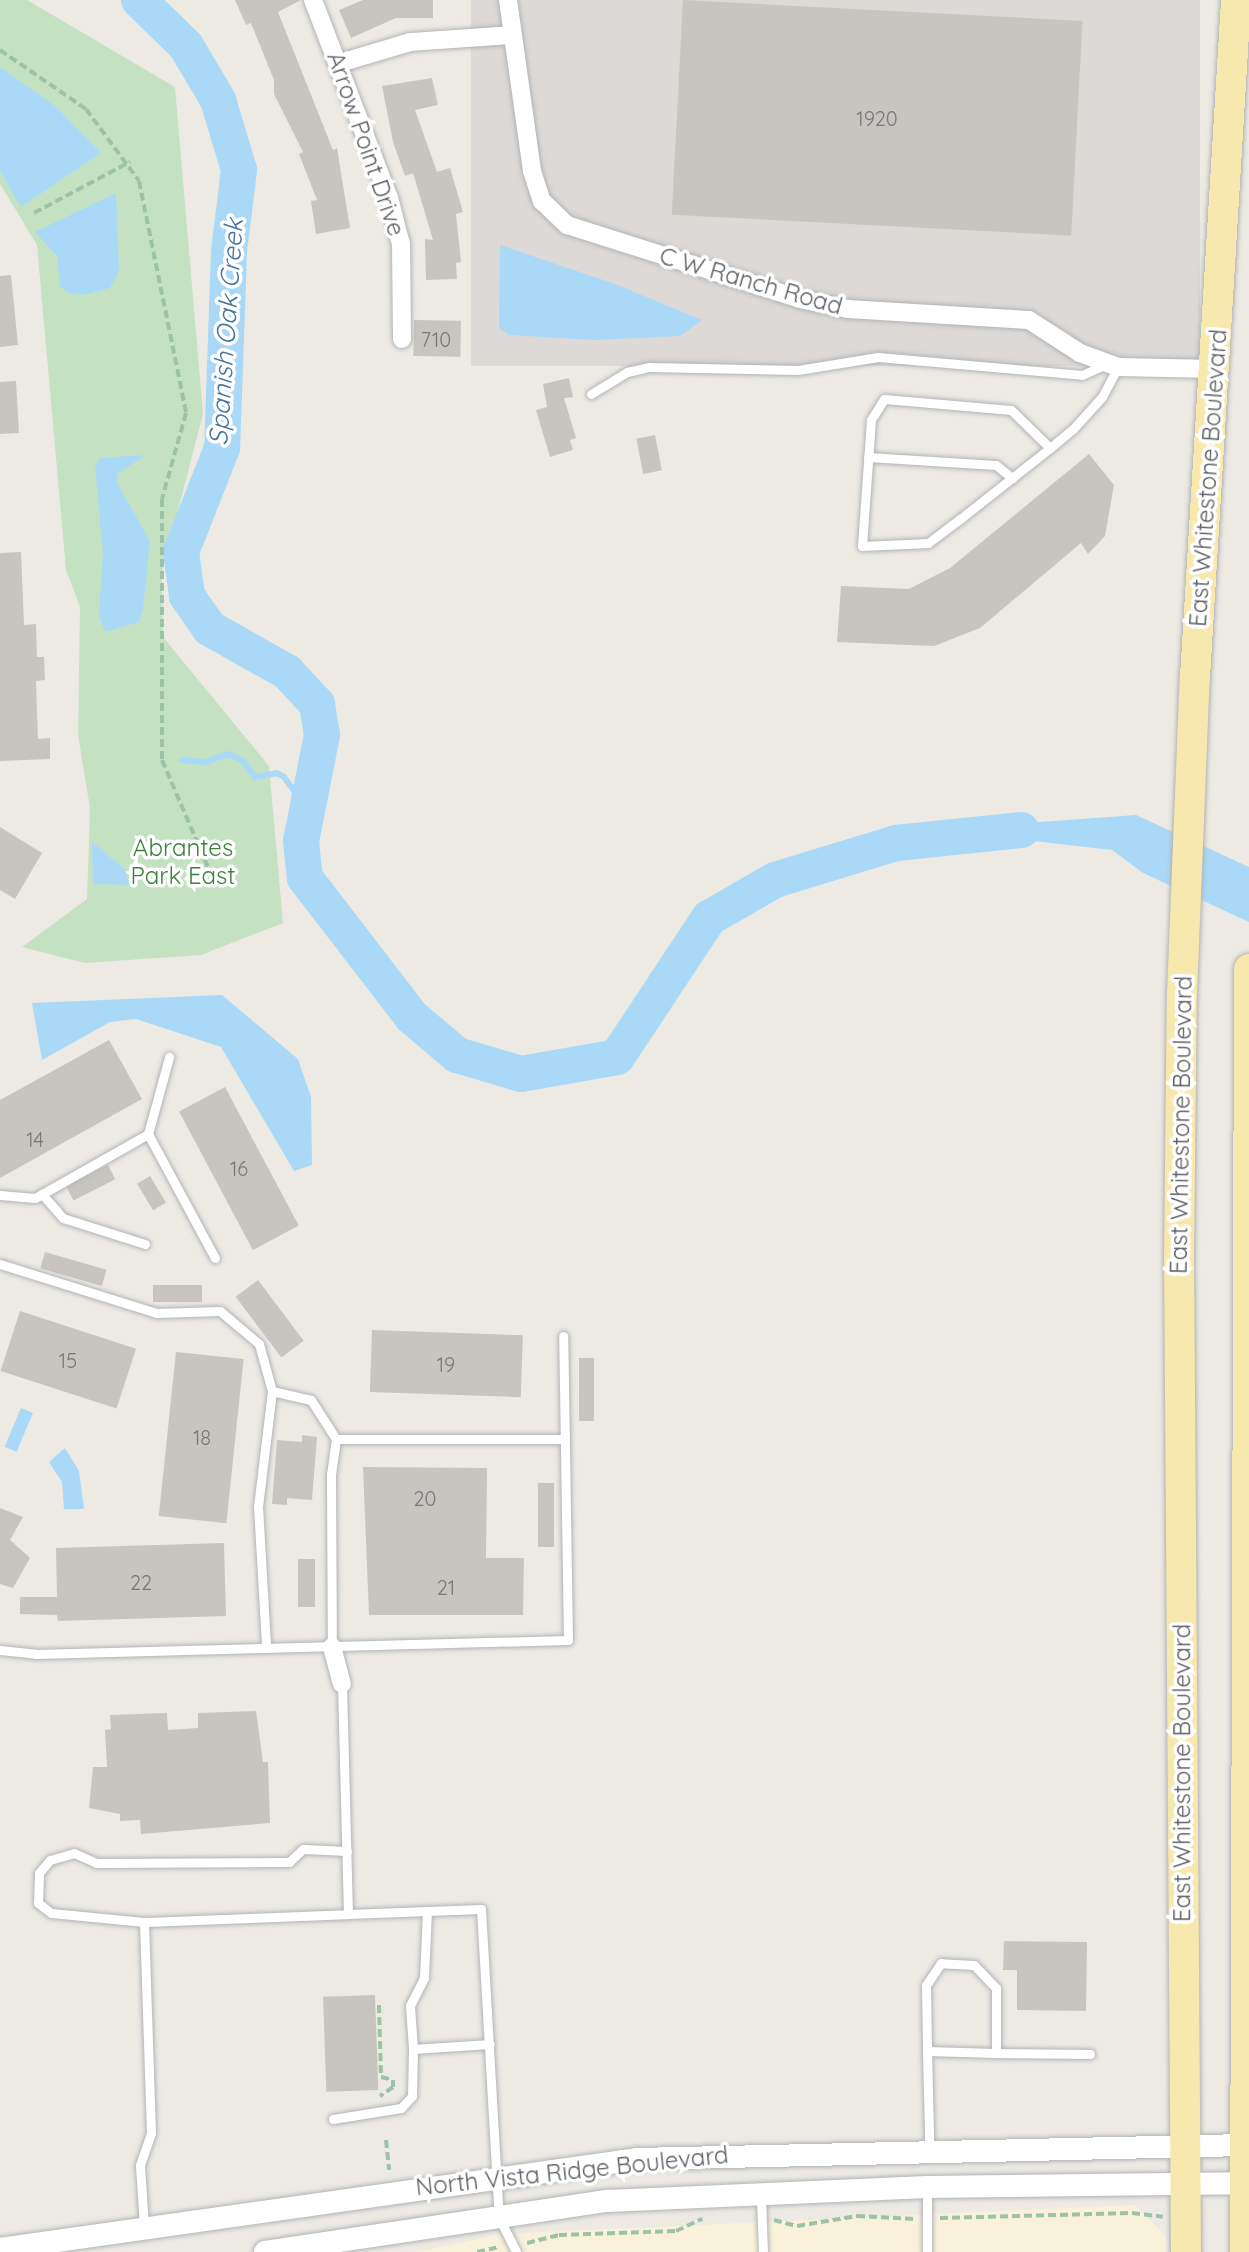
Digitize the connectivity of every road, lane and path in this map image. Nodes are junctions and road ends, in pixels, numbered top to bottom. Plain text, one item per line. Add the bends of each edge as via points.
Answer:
1 (313, 0) edge
2 (508, 0) edge
3 (1236, 0) edge
4 (513, 35) junction
5 (0, 50) edge
6 (340, 63) junction
7 (130, 162) junction
8 (34, 213) dead end
9 (402, 339) dead end
10 (1113, 365) junction
11 (1215, 369) junction
12 (591, 394) dead end
13 (1050, 448) junction
14 (868, 457) junction
15 (1012, 478) junction
16 (210, 872) dead end
17 (1249, 969) edge
18 (169, 1057) dead end
19 (148, 1134) junction
20 (42, 1194) junction
21 (0, 1195) edge
22 (145, 1244) dead end
23 (215, 1258) dead end
24 (0, 1264) edge
25 (563, 1336) dead end
26 (272, 1391) junction
27 (336, 1439) junction
28 (561, 1439) junction
29 (266, 1644) junction
30 (332, 1647) junction
31 (0, 1650) edge
32 (342, 1684) joint
33 (347, 1851) junction
34 (427, 1911) junction
35 (348, 1914) junction
36 (144, 1922) junction
37 (379, 2005) dead end
38 (490, 2044) junction
39 (413, 2049) junction
40 (927, 2051) junction
41 (996, 2053) junction
42 (1090, 2054) dead end
43 (365, 2098) dead end
44 (333, 2119) dead end
45 (386, 2140) dead end
46 (1244, 2145) junction
47 (1184, 2147) junction
48 (929, 2152) junction
49 (389, 2170) dead end
50 (499, 2175) junction
51 (1244, 2183) junction
52 (1185, 2184) junction
53 (927, 2187) junction
54 (761, 2192) junction
55 (710, 2215) dead end
56 (1149, 2216) dead end
57 (499, 2218) junction
58 (947, 2218) dead end
59 (906, 2219) dead end
60 (775, 2220) dead end
61 (144, 2228) junction
62 (530, 2242) dead end
63 (0, 2249) edge
64 (486, 2249) dead end
65 (265, 2252) edge
66 (477, 2252) edge
67 (516, 2252) edge
68 (763, 2252) edge
69 (927, 2252) edge
70 (1186, 2252) edge
71 (1245, 2252) edge

1 - 6 street, Arrow Point Drive
2 - 4 street, C W Ranch Road
3 - 11 main road, East Whitestone Boulevard
4 - 6 street via 410,42
4 - 10 street, C W Ranch Road via 532,171 542,201 567,225 800,299 848,309 1029,320
5 - 7 path via 86,109
6 - 9 street, Arrow Point Drive via 401,244
7 - 8 path
7 - 16 path via 139,181 186,413 162,499 162,760
10 - 11 street, C W Ranch Road
10 - 12 lane via 1082,375 878,357 798,370 649,367 627,372
10 - 13 lane via 1102,397
11 - 47 main road, East Whitestone Boulevard via 1182,994
13 - 14 lane via 1011,410 884,399 871,420
13 - 15 lane
14 - 15 lane via 996,465
14 - 15 lane via 862,546 928,543
17 - 46 main road
18 - 19 lane
19 - 20 lane
19 - 23 lane
20 - 21 lane
20 - 22 lane via 63,1218
24 - 26 lane via 156,1313 220,1311 259,1344
25 - 28 lane
26 - 27 lane via 311,1400
26 - 29 lane via 258,1506
27 - 28 lane
27 - 30 lane via 331,1475
28 - 30 lane via 568,1640
29 - 30 lane
29 - 31 lane via 36,1654
30 - 32 street
32 - 33 lane
33 - 35 lane
33 - 36 lane via 303,1849 289,1862 96,1863 74,1853 50,1860 39,1873 38,1903 51,1913
34 - 35 lane
34 - 38 lane via 481,1909
34 - 39 lane via 424,1978 410,2006
35 - 36 lane
36 - 61 lane via 151,2133 140,2165
37 - 43 path via 381,2077 391,2077 393,2087
38 - 39 lane
38 - 50 lane
39 - 44 lane via 412,2096 401,2108
40 - 41 lane
40 - 41 lane via 926,1985 941,1963 974,1965 996,1988
40 - 48 lane
41 - 42 lane
45 - 49 path
46 - 47 street, North Vista Ridge Boulevard
46 - 51 main road
47 - 48 street, North Vista Ridge Boulevard
47 - 52 main road, East Whitestone Boulevard
48 - 50 street, North Vista Ridge Boulevard via 725,2154
50 - 57 lane
50 - 61 street, North Vista Ridge Boulevard
51 - 52 street, North Vista Ridge Boulevard
51 - 71 main road
52 - 53 street, North Vista Ridge Boulevard
52 - 70 main road, East Whitestone Boulevard
53 - 54 street, North Vista Ridge Boulevard
53 - 69 lane
54 - 57 street, North Vista Ridge Boulevard via 608,2201
54 - 68 lane
55 - 62 path via 676,2231 559,2235
56 - 58 path
57 - 65 street, North Vista Ridge Boulevard
57 - 67 lane
59 - 60 path via 857,2216 797,2226
61 - 63 street, North Vista Ridge Boulevard
64 - 66 path

